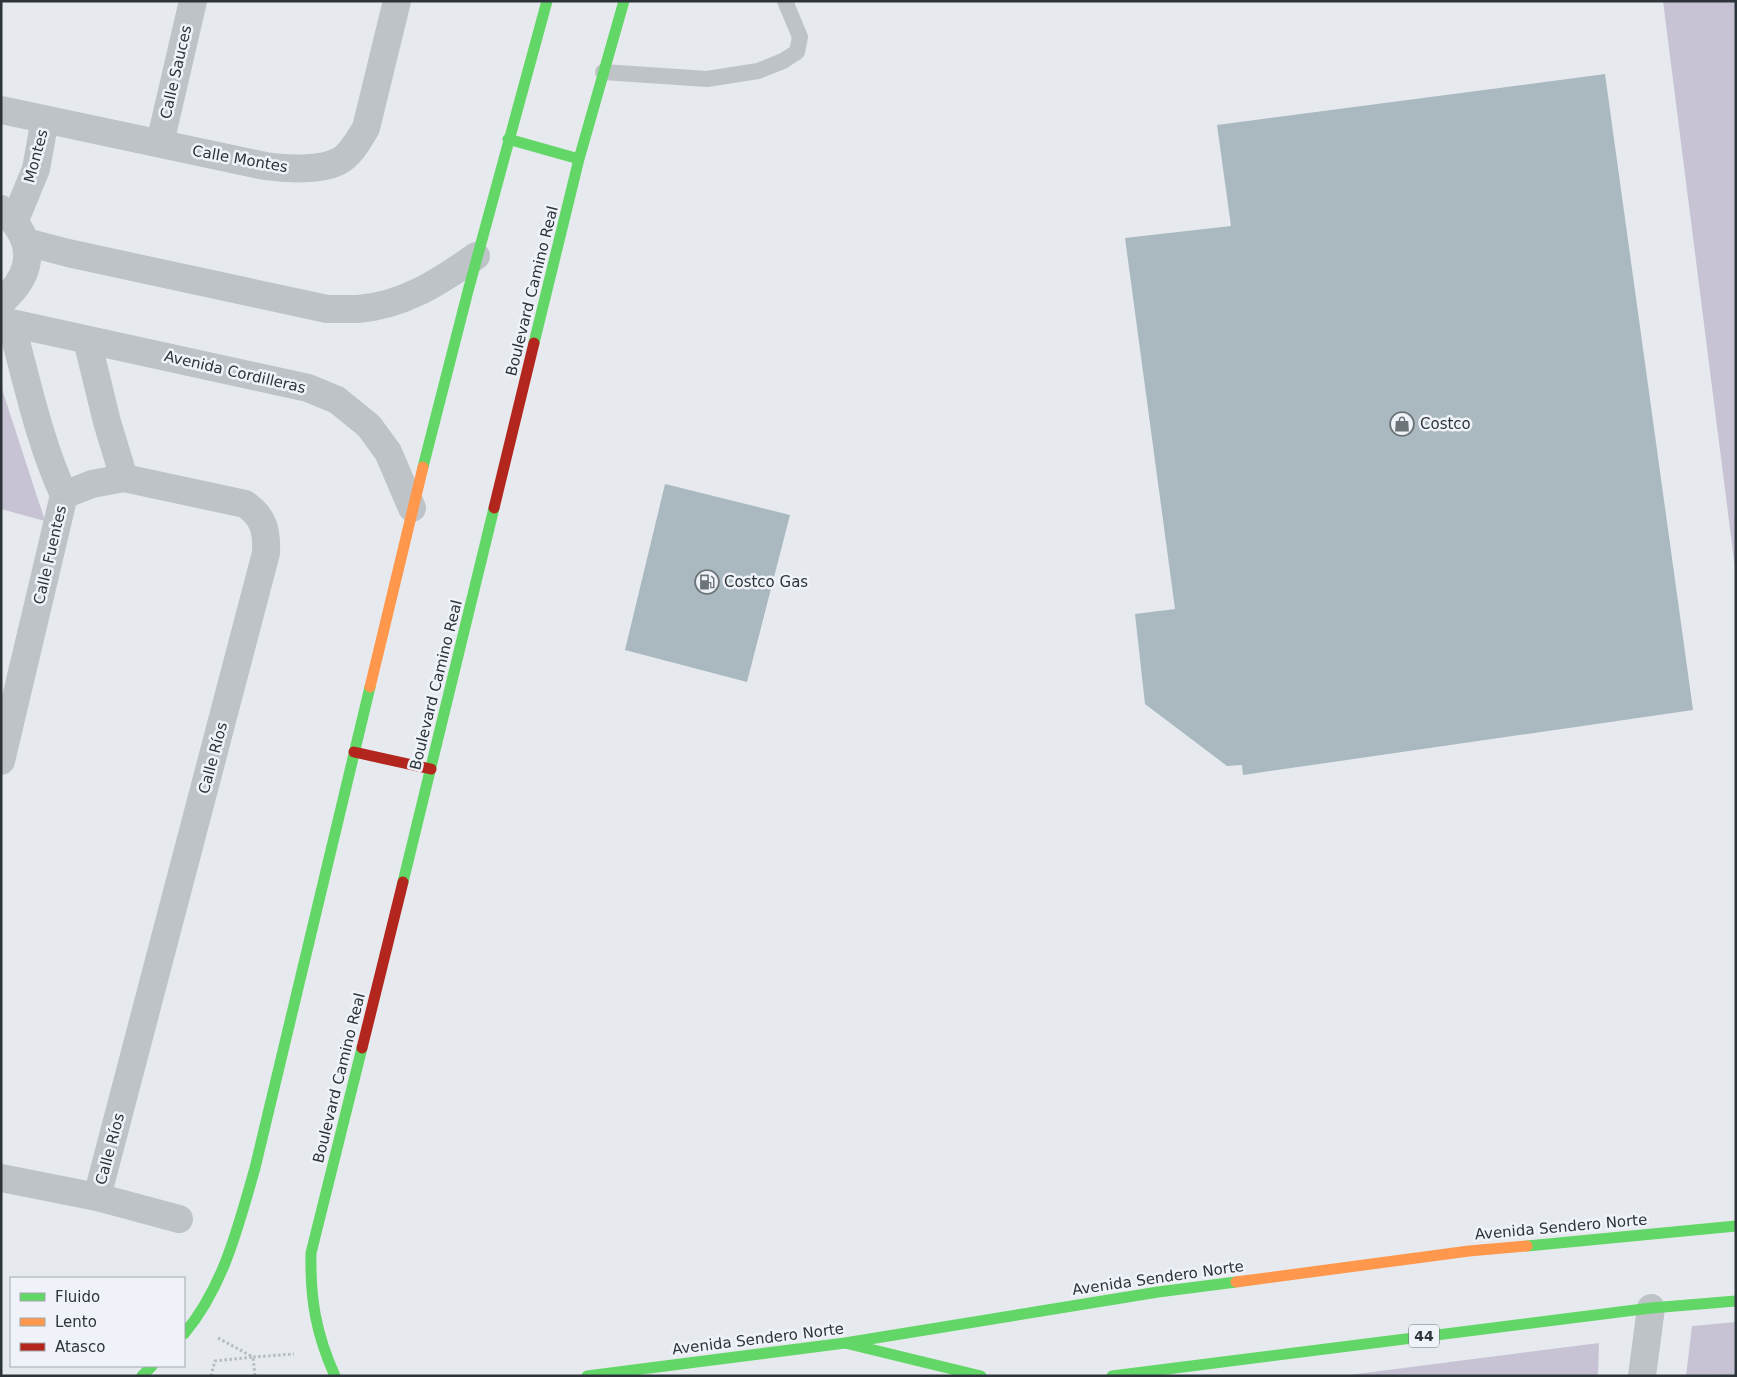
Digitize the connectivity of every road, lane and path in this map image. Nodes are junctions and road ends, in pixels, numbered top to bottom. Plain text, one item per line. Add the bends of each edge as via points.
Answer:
1 (193, 1) edge
2 (397, 1) edge
3 (547, 1) edge
4 (624, 1) edge
5 (785, 1) edge
6 (603, 72) junction
7 (1, 110) edge
8 (45, 119) junction
9 (508, 139) junction
10 (160, 143) junction
11 (579, 159) junction
12 (14, 224) edge
13 (476, 256) junction
14 (5, 314) edge
15 (87, 340) junction
16 (124, 478) junction
17 (64, 496) junction
18 (412, 508) junction
19 (354, 752) junction
20 (1, 761) edge
21 (431, 769) junction
22 (1, 1178) edge
23 (97, 1197) junction
24 (179, 1219) dead end
25 (1736, 1226) edge
26 (1736, 1301) edge
27 (1651, 1308) junction
28 (193, 1325) junction
29 (185, 1333) edge
30 (845, 1343) junction
31 (324, 1352) junction
32 (253, 1357) junction
33 (151, 1367) edge
34 (1736, 1374) edge
35 (142, 1376) edge
36 (211, 1376) edge
37 (255, 1376) edge
38 (335, 1376) edge
39 (587, 1376) edge
40 (981, 1376) edge
41 (1112, 1376) edge
42 (1642, 1376) edge
43 (1719, 1376) edge

1 - 10 street, Calle Sauces
2 - 10 street, Calle Montes via 366,128 355,146 339,161 289,169
3 - 9 street
4 - 6 street, Boulevard Camino Real
5 - 6 lane via 800,37 797,52 758,72 707,78
6 - 11 street, Boulevard Camino Real
7 - 8 street, Calle Montes
8 - 10 street, Calle Montes
8 - 12 street, Montes via 36,169
9 - 11 street
9 - 13 street
11 - 21 street, Boulevard Camino Real
12 - 13 street via 68,253 327,308 358,308 409,296 439,282
12 - 14 street via 27,259 23,276
13 - 18 street
14 - 15 street, Avenida Cordilleras
14 - 17 street, Calle Fuentes via 52,469
15 - 16 street
15 - 18 street, Avenida Cordilleras via 308,388 337,400 369,426 388,452
16 - 17 street, Calle Ríos via 92,484
16 - 23 street, Calle Ríos via 245,504 261,521 267,536 266,553 233,683
17 - 20 street, Calle Fuentes
18 - 19 street
19 - 21 street
19 - 28 street via 254,1168 235,1234 213,1293
21 - 31 street, Boulevard Camino Real via 311,1253 313,1316
22 - 23 street
23 - 24 street
25 - 30 street, Avenida Sendero Norte via 1469,1251 1158,1292
26 - 27 street, 44
27 - 41 street, 44
27 - 42 street
28 - 29 street
28 - 32 path
30 - 39 street, Avenida Sendero Norte
30 - 40 street
31 - 32 path
31 - 38 street, Boulevard Camino Real
32 - 36 path via 215,1361
32 - 37 path
33 - 35 street
34 - 43 path

